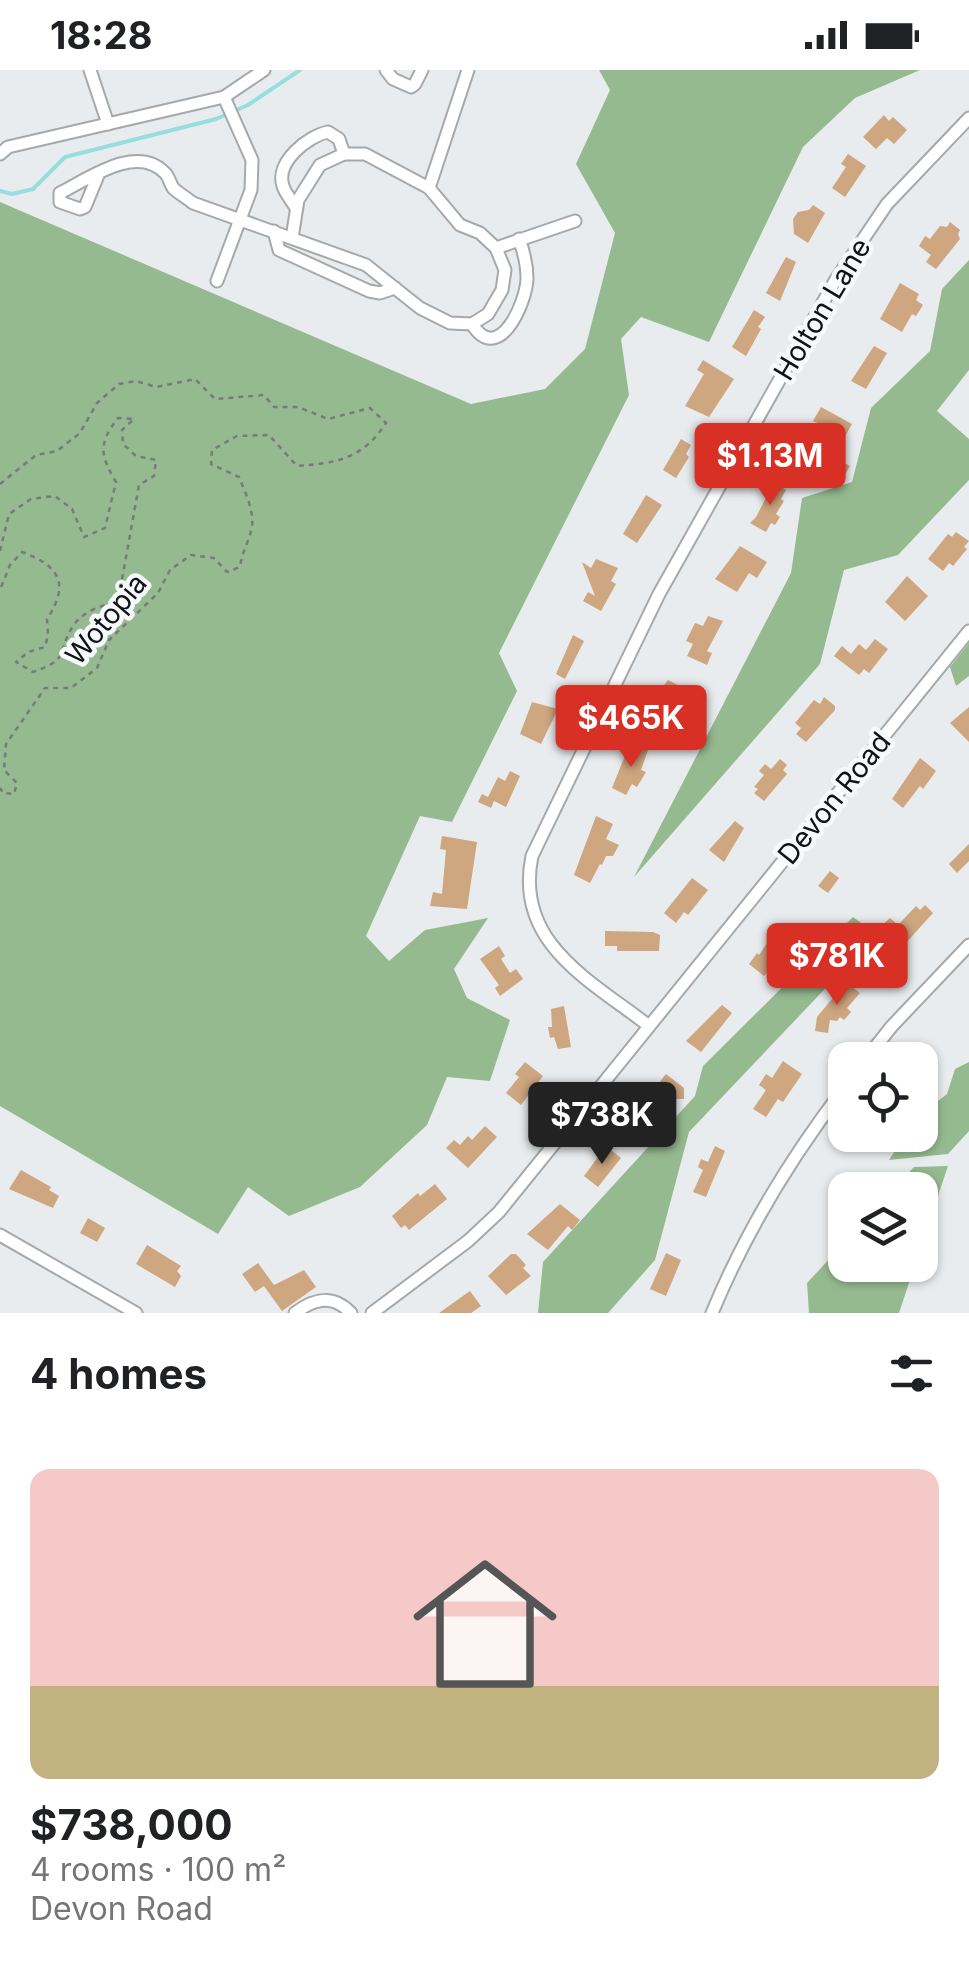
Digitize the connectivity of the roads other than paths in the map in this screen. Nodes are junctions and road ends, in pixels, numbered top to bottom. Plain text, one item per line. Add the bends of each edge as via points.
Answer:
1 (90, 70) edge
2 (264, 70) edge
3 (386, 70) edge
4 (422, 70) edge
5 (468, 70) edge
6 (224, 97) junction
7 (969, 118) edge
8 (108, 124) junction
9 (0, 154) edge
10 (344, 154) junction
11 (98, 174) dead end
12 (429, 188) junction
13 (296, 208) junction
14 (241, 218) junction
15 (574, 221) dead end
16 (274, 231) junction
17 (292, 238) junction
18 (520, 239) junction
19 (496, 248) junction
20 (217, 281) dead end
21 (395, 288) junction
22 (472, 324) junction
23 (969, 631) edge
24 (969, 944) edge
25 (649, 1026) junction
26 (880, 1042) edge
27 (828, 1110) edge
28 (0, 1235) edge
29 (136, 1313) edge
30 (295, 1313) edge
31 (351, 1313) edge
32 (372, 1313) edge
33 (712, 1313) edge

1 - 8 street
2 - 6 street
3 - 4 street via 411,86
5 - 12 street
6 - 8 street
6 - 14 street via 252,160
7 - 25 street, Holton Lane via 887,204 835,281 659,594 532,856 528,899 547,941
8 - 9 street
10 - 12 street via 365,154
10 - 13 street via 320,166
10 - 13 street via 328,132 297,150 282,177
11 - 14 street via 142,161 164,172 193,203
12 - 19 street via 460,225
13 - 17 street
14 - 16 street
14 - 20 street
15 - 18 street
16 - 17 street
16 - 21 street via 279,250 369,291
17 - 21 street via 366,265
18 - 19 street
18 - 22 street via 527,282 514,320 494,337
19 - 22 street via 505,270 502,290 488,314
21 - 22 street via 450,323
23 - 25 street, Devon Road
24 - 26 street
25 - 32 street, Devon Road via 499,1212
27 - 33 street via 784,1172
28 - 29 street
30 - 31 street via 320,1299

